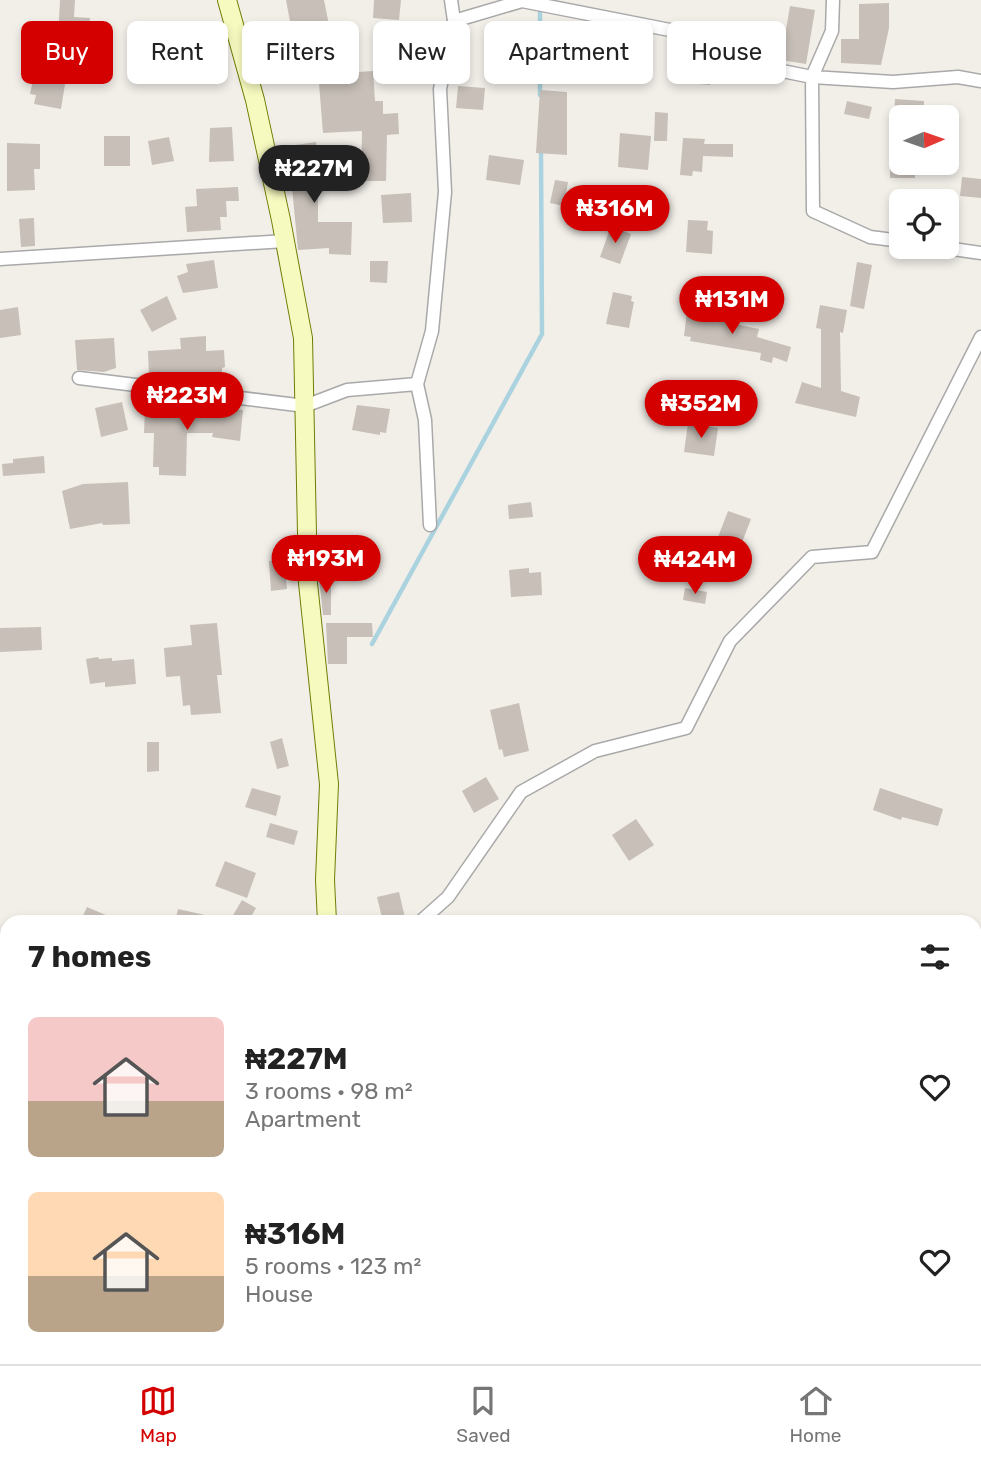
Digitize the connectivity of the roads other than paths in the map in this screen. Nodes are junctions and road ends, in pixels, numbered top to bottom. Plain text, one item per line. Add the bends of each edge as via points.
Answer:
1 (227, 0) edge
2 (451, 0) edge
3 (833, 0) edge
4 (454, 21) joint
5 (812, 77) junction
6 (981, 81) edge
7 (441, 84) edge
8 (889, 239) edge
9 (285, 241) junction
10 (959, 250) edge
11 (981, 253) edge
12 (0, 259) edge
13 (981, 337) edge
14 (79, 378) dead end
15 (417, 384) junction
16 (304, 406) junction
17 (430, 525) dead end
18 (327, 915) edge
19 (429, 915) edge

1 - 9 street via 255,100
2 - 4 street
3 - 5 street via 832,31
4 - 5 street via 522,1 675,31 758,66
5 - 6 street
5 - 8 street via 813,211 870,237
7 - 15 street via 445,192 432,331
9 - 12 street
9 - 16 street via 303,338
10 - 11 street
13 - 19 street via 872,552 812,557 730,641 686,728 595,751 521,792 448,897
14 - 16 street
15 - 16 street via 347,390
15 - 17 street via 425,420
16 - 18 street via 308,583 328,784

